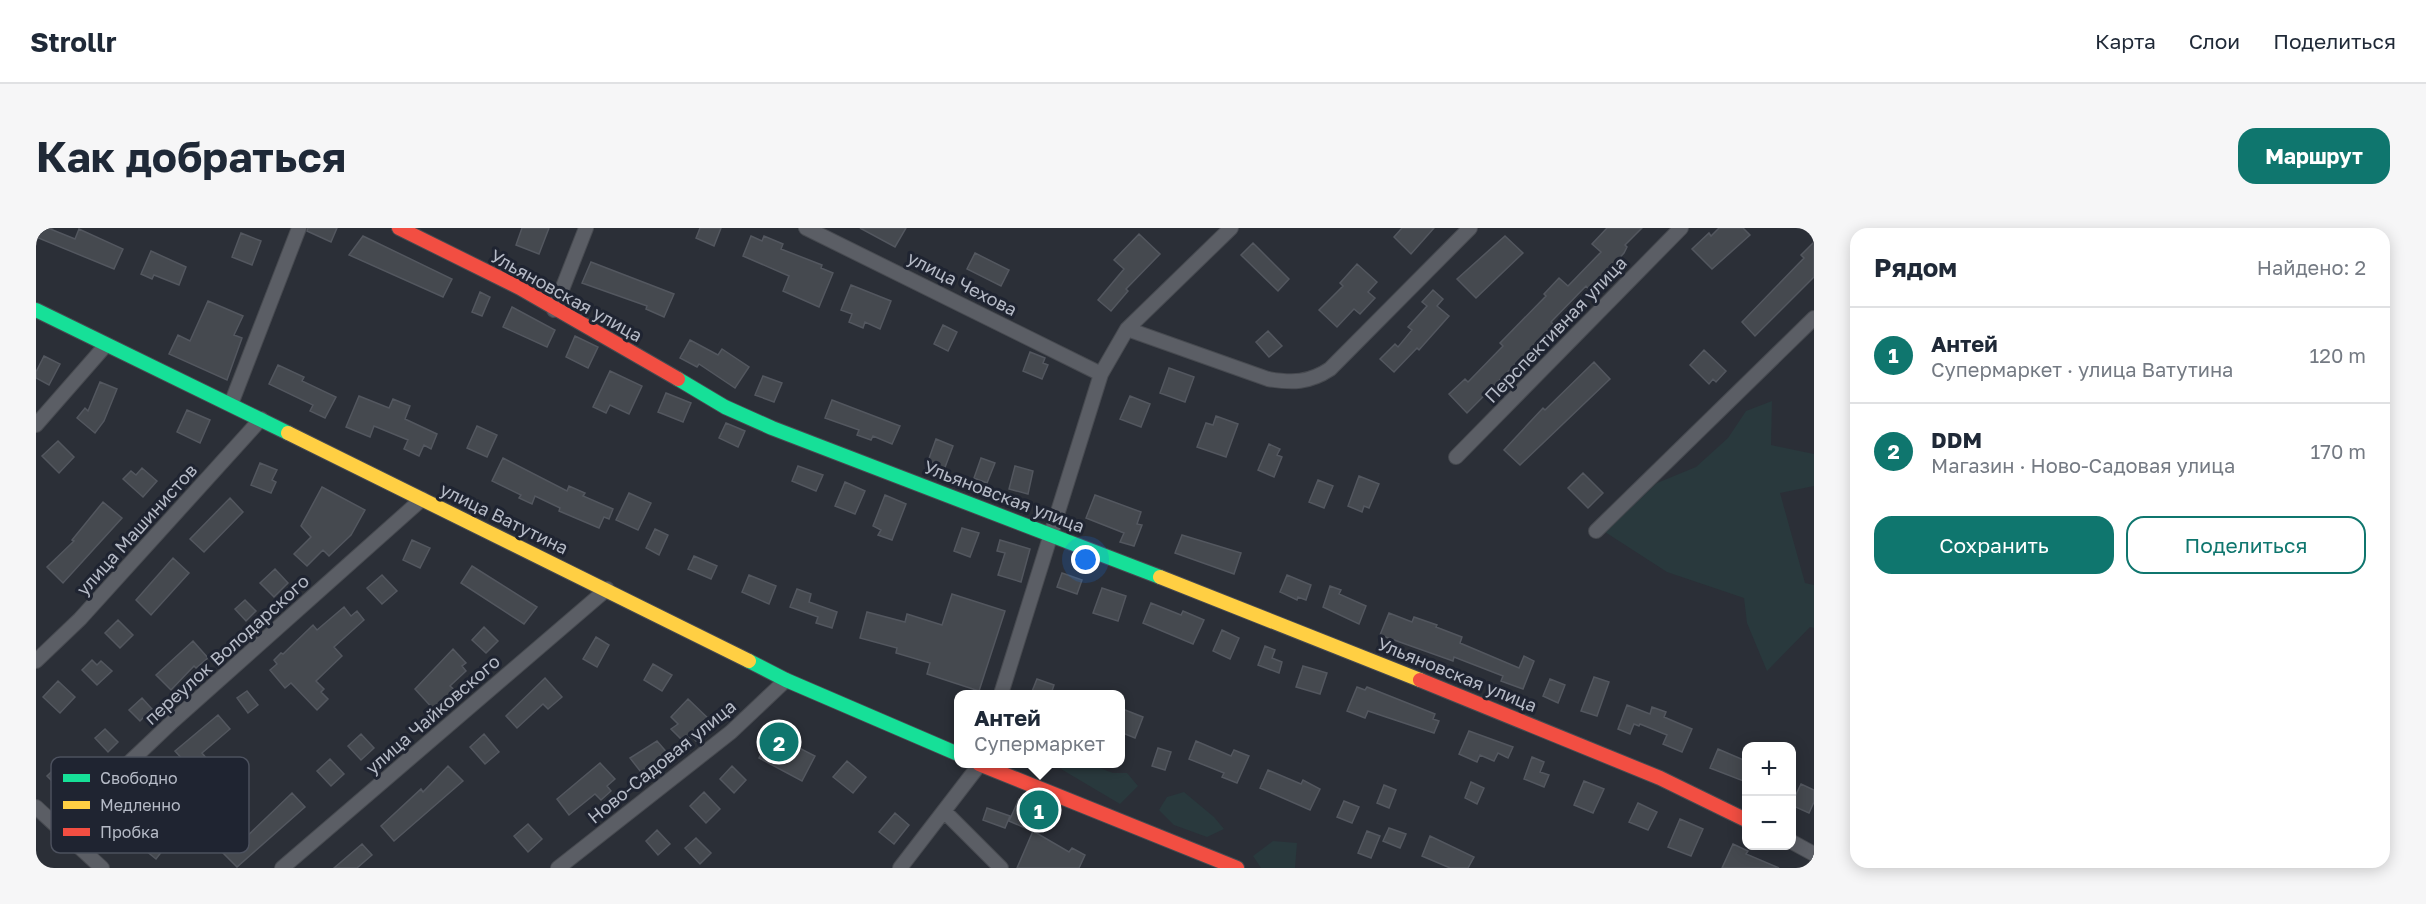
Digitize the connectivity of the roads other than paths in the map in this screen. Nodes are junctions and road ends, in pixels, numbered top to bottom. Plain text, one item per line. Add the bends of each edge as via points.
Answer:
1 (299, 228) edge
2 (399, 228) edge
3 (586, 228) edge
4 (806, 228) edge
5 (1231, 228) edge
6 (1470, 228) edge
7 (1681, 228) edge
8 (36, 310) edge
9 (554, 310) junction
10 (1814, 318) edge
11 (1127, 329) junction
12 (106, 345) junction
13 (1101, 374) junction
14 (231, 404) junction
15 (261, 419) junction
16 (36, 425) edge
17 (1456, 457) dead end
18 (422, 499) junction
19 (1596, 531) dead end
20 (1050, 534) junction
21 (607, 589) junction
22 (36, 661) edge
23 (786, 680) junction
24 (1002, 690) edge
25 (954, 752) edge
26 (135, 757) edge
27 (976, 768) edge
28 (989, 768) edge
29 (36, 807) edge
30 (944, 811) junction
31 (1742, 818) edge
32 (51, 823) edge
33 (1796, 845) edge
34 (85, 853) edge
35 (1814, 854) edge
36 (102, 868) edge
37 (282, 868) edge
38 (558, 868) edge
39 (900, 868) edge
40 (1001, 868) edge
41 (1237, 868) edge

1 - 14 street
2 - 9 street, Ульяновская улица via 520,288
3 - 9 street
4 - 13 street, улица Чехова
5 - 11 street
6 - 11 street via 1330,369 1306,382 1268,379
7 - 17 street, Перспективная улица
8 - 12 street, улица Ватутина
9 - 20 street, Ульяновская улица via 725,407
10 - 19 street
11 - 13 street
12 - 14 street, улица Ватутина
12 - 16 street
13 - 20 street
14 - 15 street, улица Ватутина
15 - 18 street, улица Ватутина
15 - 22 street, улица Машинистов via 80,619
18 - 21 street, улица Ватутина
18 - 26 street, переулок Володарского
20 - 24 street
20 - 31 street, Ульяновская улица via 1660,778
21 - 23 street, улица Ватутина
21 - 37 street, улица Чайковского
23 - 25 street, улица Ватутина
23 - 38 street, Ново-Садовая улица via 732,732
27 - 30 street
28 - 41 street
29 - 32 street
30 - 39 street
30 - 40 street
33 - 35 street
34 - 36 street

